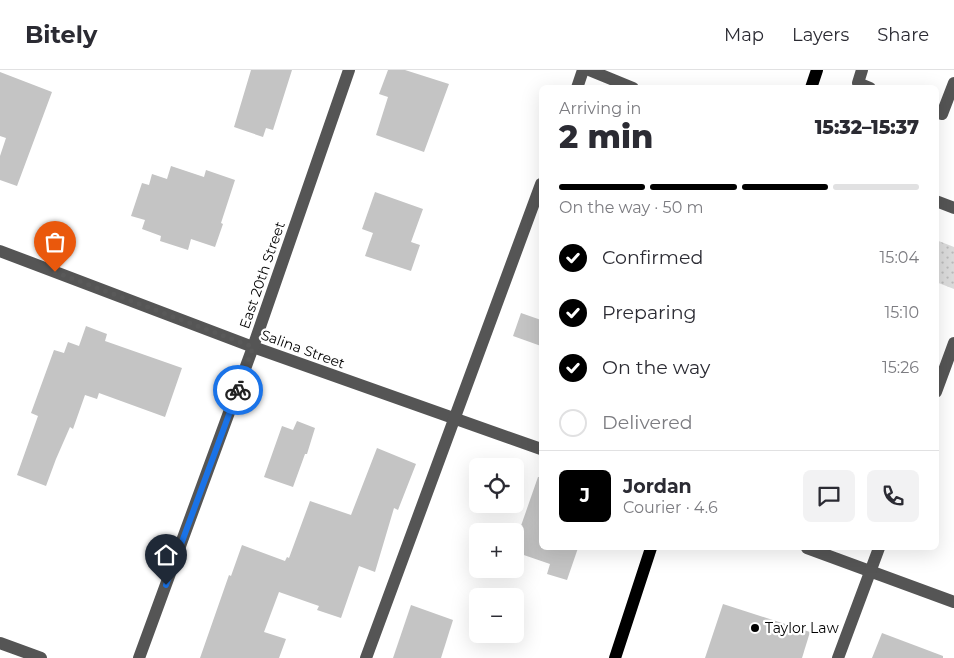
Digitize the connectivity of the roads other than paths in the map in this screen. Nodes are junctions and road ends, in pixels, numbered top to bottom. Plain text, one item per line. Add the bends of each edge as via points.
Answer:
1 (349, 70) edge
2 (584, 70) edge
3 (589, 70) edge
4 (817, 70) edge
5 (862, 70) edge
6 (954, 83) edge
7 (578, 85) edge
8 (626, 85) edge
9 (812, 85) edge
10 (863, 85) edge
11 (939, 113) edge
12 (539, 189) edge
13 (939, 203) edge
14 (954, 208) edge
15 (0, 251) edge
16 (954, 343) edge
17 (253, 347) junction
18 (939, 384) edge
19 (454, 418) junction
20 (539, 448) edge
21 (651, 550) edge
22 (812, 550) edge
23 (878, 550) edge
24 (870, 572) junction
25 (954, 602) edge
26 (0, 643) edge
27 (41, 658) edge
28 (139, 658) edge
29 (366, 658) edge
30 (615, 658) edge
31 (838, 658) edge

1 - 17 street, East 20th Street
2 - 7 street
3 - 8 street
4 - 9 main road
5 - 10 street via 858,83
6 - 11 street via 942,114
12 - 19 street
13 - 14 street
15 - 17 street, Salina Street
16 - 18 street
17 - 19 street, Salina Street
17 - 28 street, East 20th Street
19 - 20 street, Salina Street
19 - 29 street
21 - 30 main road
22 - 24 street
23 - 24 street
24 - 25 street
24 - 31 street
26 - 27 street

